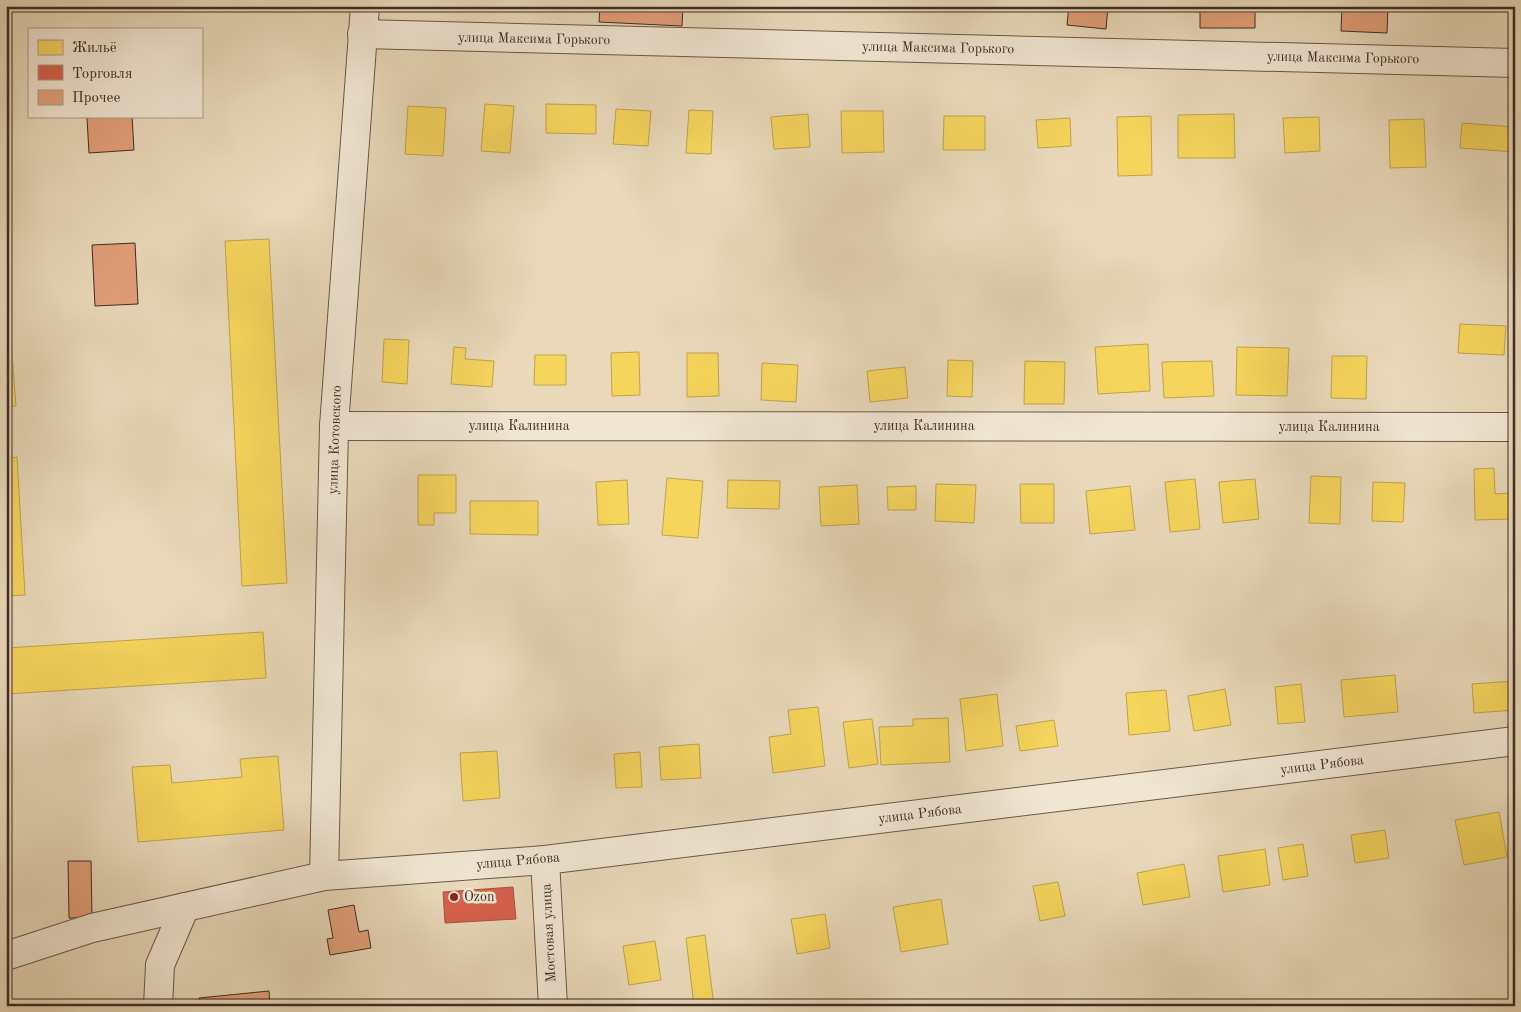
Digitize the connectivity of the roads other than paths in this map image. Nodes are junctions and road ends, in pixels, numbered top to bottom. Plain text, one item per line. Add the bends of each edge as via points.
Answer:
1 (365, 6) edge
2 (362, 34) junction
3 (1515, 63) edge
4 (334, 426) junction
5 (1515, 427) edge
6 (1515, 741) edge
7 (545, 860) junction
8 (324, 876) junction
9 (185, 907) junction
10 (6, 956) edge
11 (158, 1006) edge
12 (553, 1006) edge

1 - 2 street, улица Котовского
2 - 3 street, улица Максима Горького
2 - 4 street, улица Котовского
4 - 5 street, улица Калинина
4 - 8 street, улица Котовского
6 - 7 street, улица Рябова
7 - 8 street, улица Рябова
7 - 12 street, Мостовая улица
8 - 9 street, улица Рябова
9 - 10 street, улица Рябова via 92,928
9 - 11 street via 160,965

